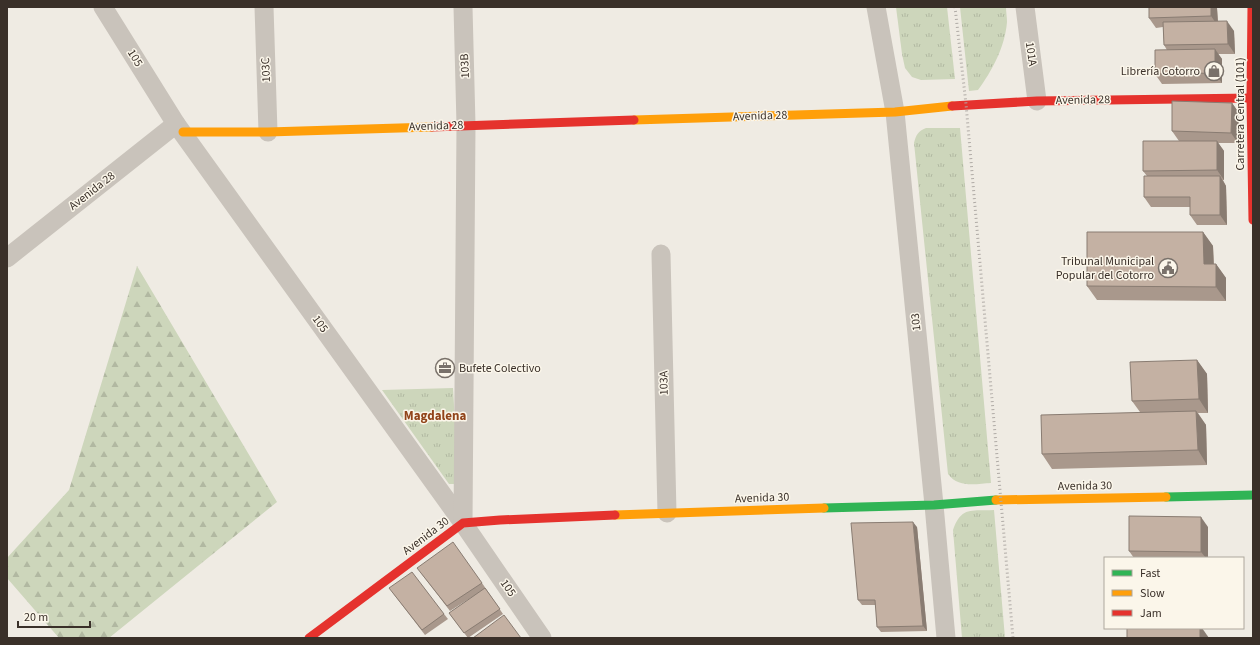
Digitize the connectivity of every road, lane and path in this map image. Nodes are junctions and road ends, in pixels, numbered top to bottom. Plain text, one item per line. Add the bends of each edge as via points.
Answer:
1 (103, 7) edge
2 (264, 7) edge
3 (463, 7) edge
4 (876, 7) edge
5 (1024, 7) edge
6 (1252, 7) edge
7 (1251, 98) junction
8 (1037, 100) junction
9 (895, 112) junction
10 (466, 125) junction
11 (180, 128) junction
12 (268, 132) junction
13 (1253, 220) edge
14 (661, 254) dead end
15 (7, 258) edge
16 (1253, 495) edge
17 (934, 505) junction
18 (667, 513) junction
19 (463, 523) junction
20 (309, 638) edge
21 (542, 638) edge
22 (946, 638) edge

1 - 11 street, 105
2 - 12 street, 103C
3 - 10 street, 103B
4 - 9 street, 103
5 - 8 street, 101A
6 - 7 street, Carretera Central (101)
7 - 8 street, Avenida 28
7 - 13 street, Carretera Central (101)
8 - 9 street, Avenida 28
9 - 10 street, Avenida 28
9 - 17 street, 103
10 - 12 street, Avenida 28
10 - 19 street, 103B
11 - 12 street, Avenida 28
11 - 15 street, Avenida 28
11 - 19 street, 105
14 - 18 street, 103A
16 - 17 street, Avenida 30 via 1000,500
17 - 18 street, Avenida 30
17 - 22 street, 103
18 - 19 street, Avenida 30
19 - 20 street, Avenida 30
19 - 21 street, 105

